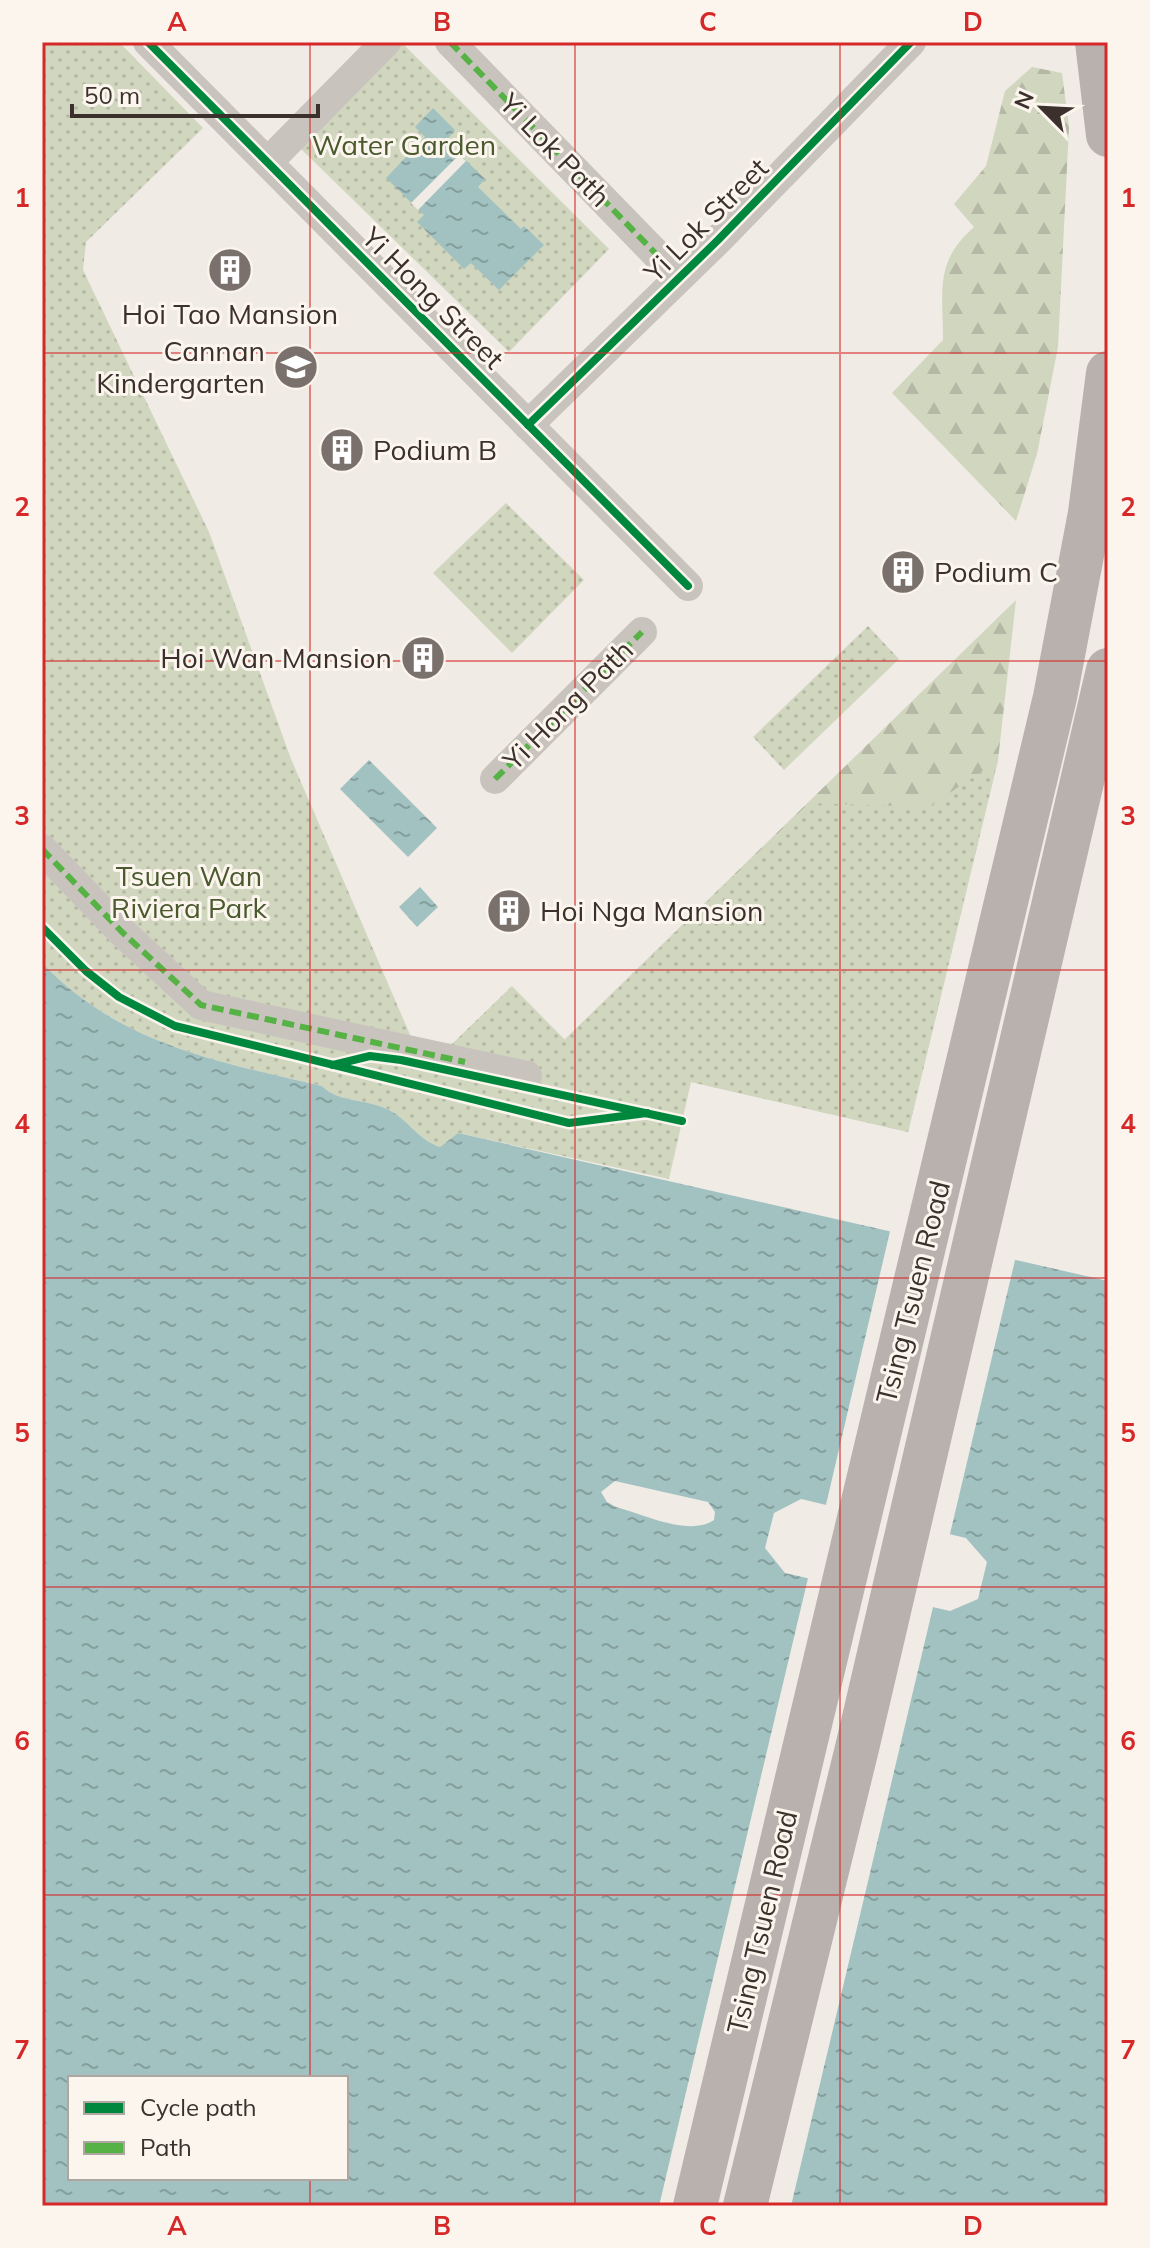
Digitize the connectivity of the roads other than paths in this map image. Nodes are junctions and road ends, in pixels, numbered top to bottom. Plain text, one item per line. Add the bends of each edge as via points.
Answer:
1 (148, 42) edge
2 (386, 42) edge
3 (450, 42) edge
4 (911, 42) edge
5 (1097, 42) edge
6 (1108, 135) edge
7 (268, 162) junction
8 (660, 258) dead end
9 (1108, 373) edge
10 (528, 425) junction
11 (688, 586) dead end
12 (642, 632) dead end
13 (1108, 670) edge
14 (495, 779) dead end
15 (42, 849) edge
16 (527, 1076) dead end
17 (695, 2206) edge
18 (745, 2206) edge

1 - 7 street, Yi Hong Street
2 - 7 street
3 - 8 street, Yi Lok Path
4 - 10 street, Yi Lok Street
5 - 6 main road
7 - 10 street, Yi Hong Street
9 - 17 main road, Tsing Tsuen Road via 1090,513 1055,697
10 - 11 street, Yi Hong Street
12 - 14 street, Yi Hong Path
13 - 18 main road, Tsing Tsuen Road via 862,1729
15 - 16 street via 201,1005

